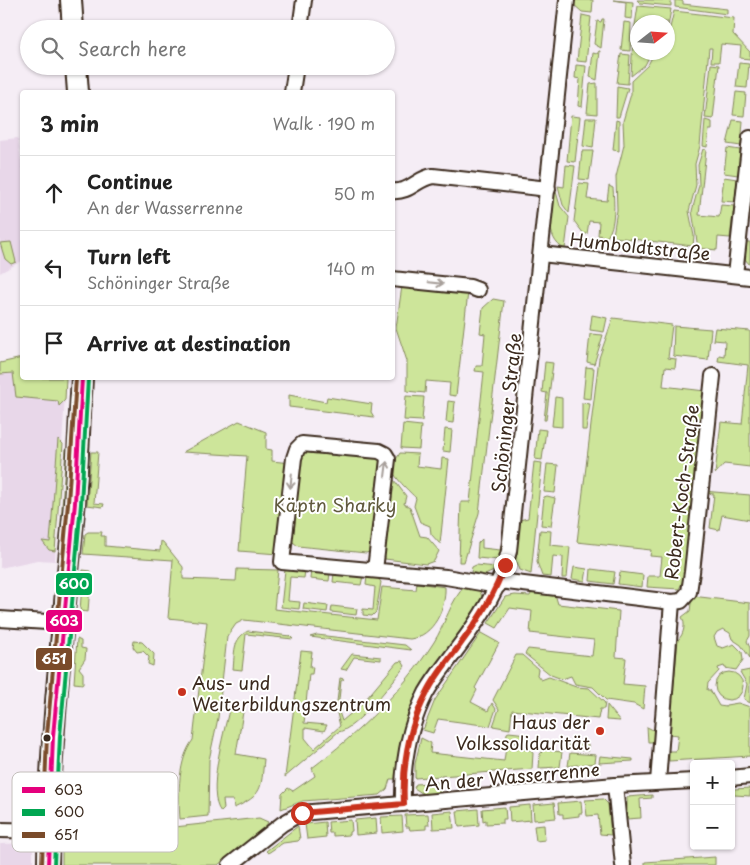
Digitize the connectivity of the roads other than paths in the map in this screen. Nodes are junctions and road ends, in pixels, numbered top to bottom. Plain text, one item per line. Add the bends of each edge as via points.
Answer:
1 (71, 0) edge
2 (304, 0) edge
3 (568, 0) edge
4 (72, 20) edge
5 (301, 20) edge
6 (77, 75) edge
7 (295, 75) edge
8 (78, 90) edge
9 (292, 90) edge
10 (750, 138) edge
11 (548, 189) junction
12 (395, 191) edge
13 (541, 254) junction
14 (735, 276) junction
15 (750, 277) edge
16 (395, 278) edge
17 (478, 290) dead end
18 (713, 376) dead end
19 (82, 380) edge
20 (375, 570) junction
21 (499, 584) junction
22 (672, 602) junction
23 (0, 619) edge
24 (63, 623) junction
25 (53, 772) edge
26 (750, 776) edge
27 (735, 778) edge
28 (690, 781) edge
29 (658, 782) junction
30 (616, 785) junction
31 (404, 804) junction
32 (48, 852) edge
33 (48, 865) edge
34 (230, 865) edge
35 (623, 865) edge

1 - 4 street
2 - 5 street
3 - 11 street, Schöninger Straße
6 - 8 street
7 - 9 street
10 - 14 street
11 - 12 street via 427,176 408,190
11 - 13 street, Schöninger Straße
13 - 14 street, Humboldtstraße
13 - 21 street, Schöninger Straße via 511,538
14 - 15 street, Humboldtstraße
16 -> 17 street
18 - 22 street, Robert-Koch-Straße via 688,592 681,600
19 - 24 street via 74,519
20 -> 20 street, Robert-Koch-Straße via 388,459 379,451 302,444 294,458 282,562
20 - 21 street, Robert-Koch-Straße
21 - 22 street, Robert-Koch-Straße
21 - 31 street, Schöninger Straße via 438,674 420,708 406,748 402,781
22 - 29 street, Robert-Koch-Straße
23 - 24 street
24 - 25 street
26 - 27 street
28 - 29 street, An der Wasserrenne
29 - 30 street, An der Wasserrenne
30 - 31 street, An der Wasserrenne
30 - 35 street
31 - 34 street, An der Wasserrenne via 320,810 293,816
32 - 33 street

